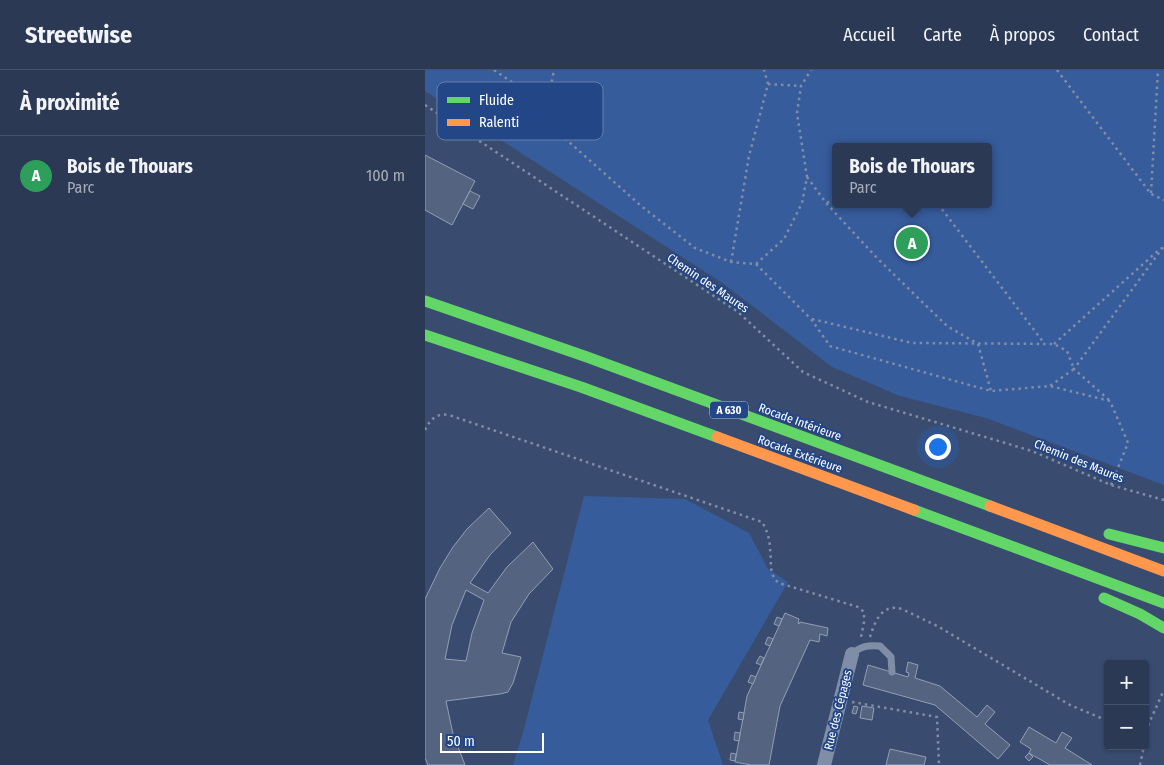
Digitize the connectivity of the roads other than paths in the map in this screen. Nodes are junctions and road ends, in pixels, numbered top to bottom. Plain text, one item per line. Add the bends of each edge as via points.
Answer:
1 (425, 301) edge
2 (425, 335) edge
3 (1032, 523) junction
4 (1164, 548) edge
5 (1018, 549) junction
6 (1043, 571) dead end
7 (1164, 571) edge
8 (1091, 592) dead end
9 (1164, 603) edge
10 (1164, 628) edge
11 (855, 652) joint
12 (892, 672) dead end
13 (825, 765) edge

1 - 3 highway, Rocade Intérieure / A 630 via 597,361
2 - 5 highway, Rocade Extérieure / A 630 via 581,387
3 - 4 highway via 1095,532
3 - 7 highway, Rocade Intérieure / A 630
5 - 6 highway
5 - 9 highway, Rocade Extérieure / A 630
8 - 10 highway
11 - 12 lane via 867,645 880,646 891,657
11 - 13 street, Rue des Cépages

